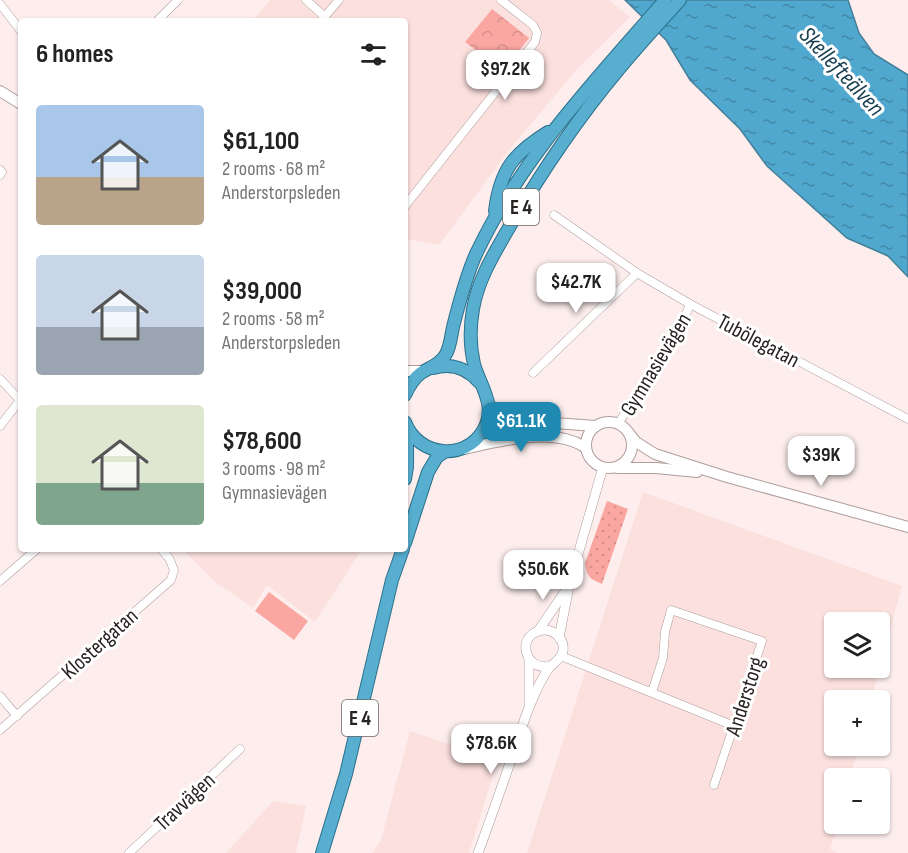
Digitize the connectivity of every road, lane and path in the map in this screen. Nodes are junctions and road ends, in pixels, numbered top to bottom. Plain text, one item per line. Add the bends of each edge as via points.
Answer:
1 (177, 0) edge
2 (306, 0) edge
3 (339, 0) edge
4 (501, 0) edge
5 (665, 0) edge
6 (680, 0) edge
7 (0, 4) edge
8 (160, 18) edge
9 (322, 18) edge
10 (324, 18) edge
11 (18, 27) edge
12 (637, 41) junction
13 (0, 91) edge
14 (18, 102) edge
15 (408, 202) edge
16 (554, 215) dead end
17 (637, 273) junction
18 (690, 304) junction
19 (426, 370) junction
20 (408, 371) edge
21 (533, 373) dead end
22 (0, 379) edge
23 (408, 390) edge
24 (18, 397) edge
25 (488, 400) junction
26 (18, 404) edge
27 (908, 419) edge
28 (618, 424) junction
29 (0, 426) edge
30 (596, 426) junction
31 (408, 427) edge
32 (628, 432) junction
33 (586, 448) junction
34 (460, 449) junction
35 (444, 452) junction
36 (606, 468) junction
37 (727, 477) junction
38 (908, 527) edge
39 (408, 534) edge
40 (34, 552) edge
41 (163, 552) edge
42 (396, 552) edge
43 (402, 552) edge
44 (392, 580) junction
45 (0, 581) edge
46 (569, 586) junction
47 (538, 631) junction
48 (560, 638) junction
49 (561, 656) junction
50 (529, 659) junction
51 (551, 666) junction
52 (652, 692) junction
53 (0, 696) edge
54 (529, 707) junction
55 (17, 716) junction
56 (735, 726) junction
57 (0, 730) edge
58 (240, 749) dead end
59 (714, 785) dead end
60 (129, 853) edge
61 (322, 853) edge
62 (478, 853) edge

1 - 8 street
2 - 9 street
3 - 10 street
4 - 15 street via 533,25 537,33 535,42
5 - 12 highway, E 4
6 - 12 highway, E 4
7 - 11 street
12 - 19 highway, E 4 via 556,126 534,140 508,166 495,217 463,289 446,355
12 - 25 highway, E 4 via 526,198 481,280 473,307 472,343 474,363
13 - 14 main road
16 - 17 street, Tubölegatan
17 - 18 street, Tubölegatan
17 - 21 street
18 - 27 street, Tubölegatan
18 - 28 street, Gymnasievägen
19 - 20 main road
19 - 23 highway
19 - 25 highway via 448,366 465,370 478,380
22 - 24 street
25 - 30 main road via 501,415 512,420
25 - 34 highway via 483,431 474,442
26 - 29 street
28 - 30 main road
28 - 32 main road
30 - 33 main road
31 - 35 highway via 422,444
32 - 36 main road via 632,442 629,456 622,464
32 - 37 main road via 655,454
33 - 34 main road via 571,441 539,437
33 - 36 main road via 593,461
34 - 35 highway
35 - 39 highway via 428,472
36 - 37 main road via 656,468
36 - 46 street
37 - 38 main road
40 - 45 street
41 - 55 street, Klostergatan via 174,570 171,580
42 - 44 highway, E 4
43 - 44 highway, E 4
44 - 61 highway, E 4 via 346,774
46 - 47 street
46 - 48 street
47 - 48 street via 547,630
47 - 50 street via 526,645
48 - 49 street
49 - 51 street
49 - 52 street
50 - 51 street via 536,665
50 - 54 street
51 - 54 street
52 - 56 street
52 - 56 street, Anderstorg via 663,658 671,610 762,641
53 - 55 street
54 - 62 street
55 - 57 street, Klostergatan
56 - 59 street, Anderstorg
58 - 60 street, Travvägen

